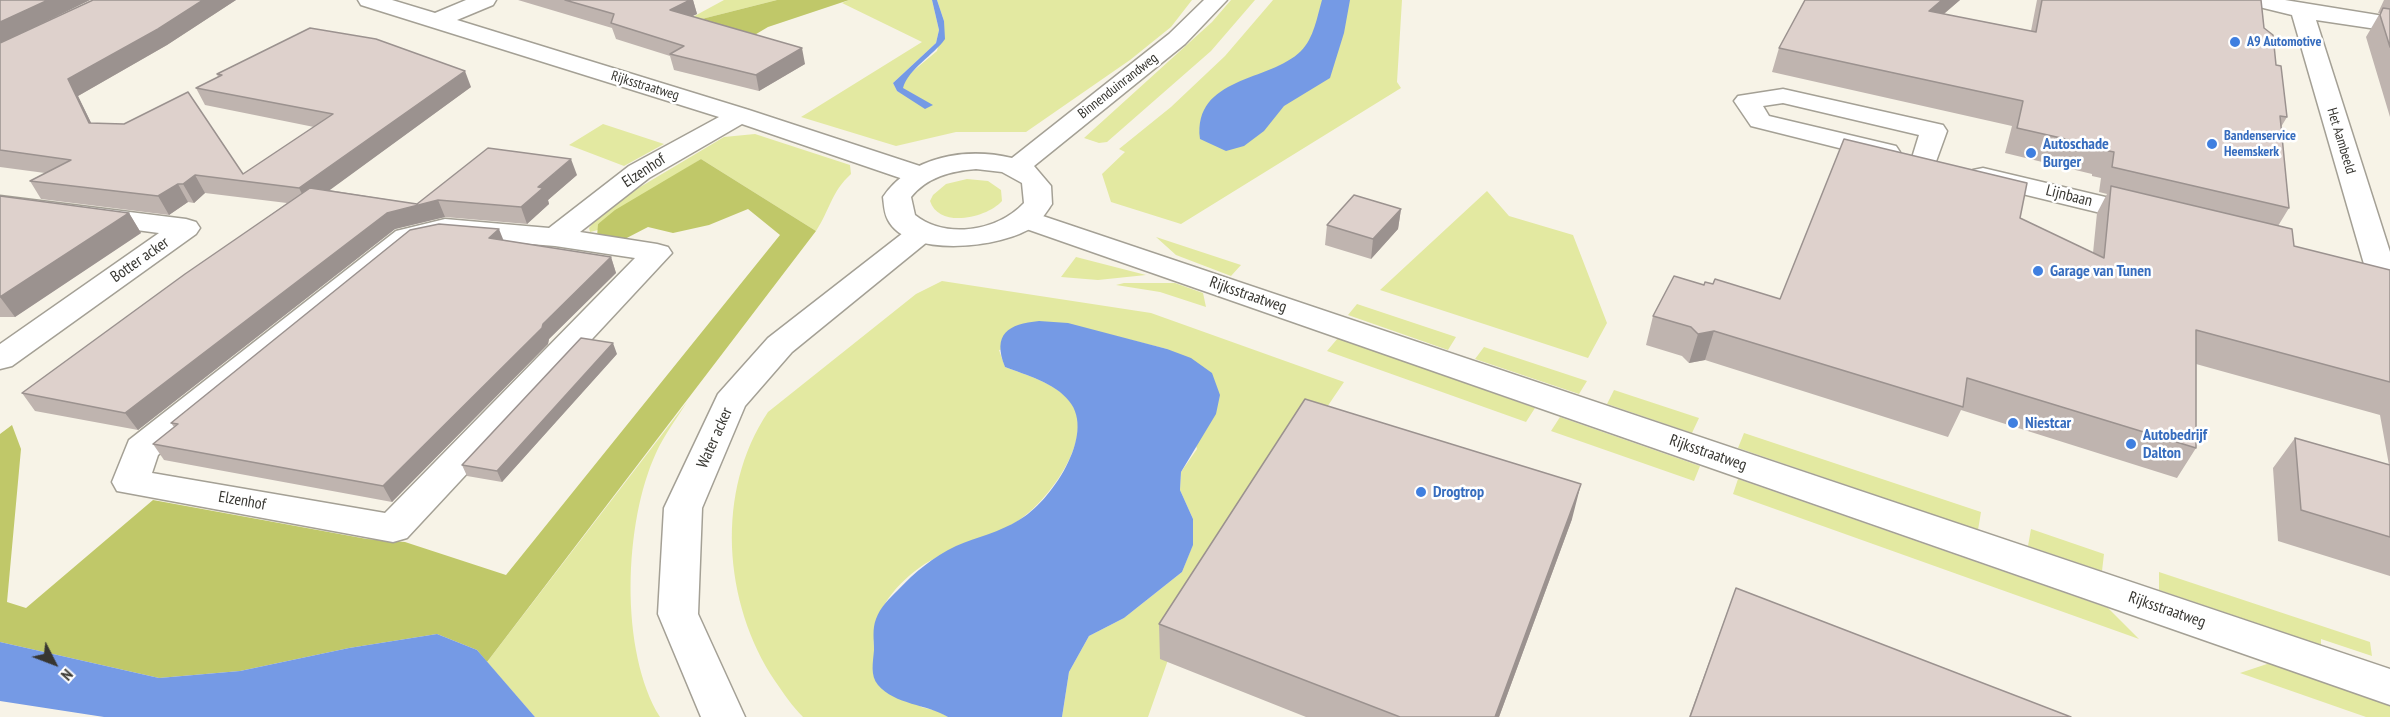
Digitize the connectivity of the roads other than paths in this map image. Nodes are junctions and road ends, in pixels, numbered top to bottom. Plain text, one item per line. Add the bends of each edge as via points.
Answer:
1 (369, 0) edge
2 (485, 0) edge
3 (1216, 0) edge
4 (2259, 0) edge
5 (2301, 11) junction
6 (436, 21) junction
7 (2390, 24) edge
8 (741, 115) junction
9 (1943, 166) junction
10 (1017, 168) junction
11 (919, 175) junction
12 (0, 204) edge
13 (1025, 219) junction
14 (2175, 222) edge
15 (922, 232) junction
16 (555, 237) junction
17 (2347, 263) edge
18 (2385, 272) edge
19 (0, 359) edge
20 (2390, 687) edge
21 (723, 717) edge

1 - 6 street, Rijksstraatweg
2 - 6 street
3 - 10 street, Binnenduinrandweg via 1177,39
4 - 5 street
5 - 7 street
5 - 18 street, Het Aambeeld
6 - 8 street, Rijksstraatweg
8 - 11 street, Rijksstraatweg
8 - 16 street, Elzenhof via 639,172
9 - 9 street, Lijnbaan via 1934,131 1783,96 1747,101 1760,121
9 - 14 street, Lijnbaan
10 - 11 street via 968,162
10 - 13 street via 1036,182 1040,191 1040,200
11 - 15 street via 902,189 895,205 902,221
12 - 19 street, Botter acker via 186,228
13 - 15 street via 988,235 942,237
13 - 20 street, Rijksstraatweg
15 - 21 street, Water acker via 780,345 730,402 683,508 678,614
16 - 16 street, Elzenhof via 445,228 405,237 142,449 130,482 393,528 657,253
17 - 18 street

